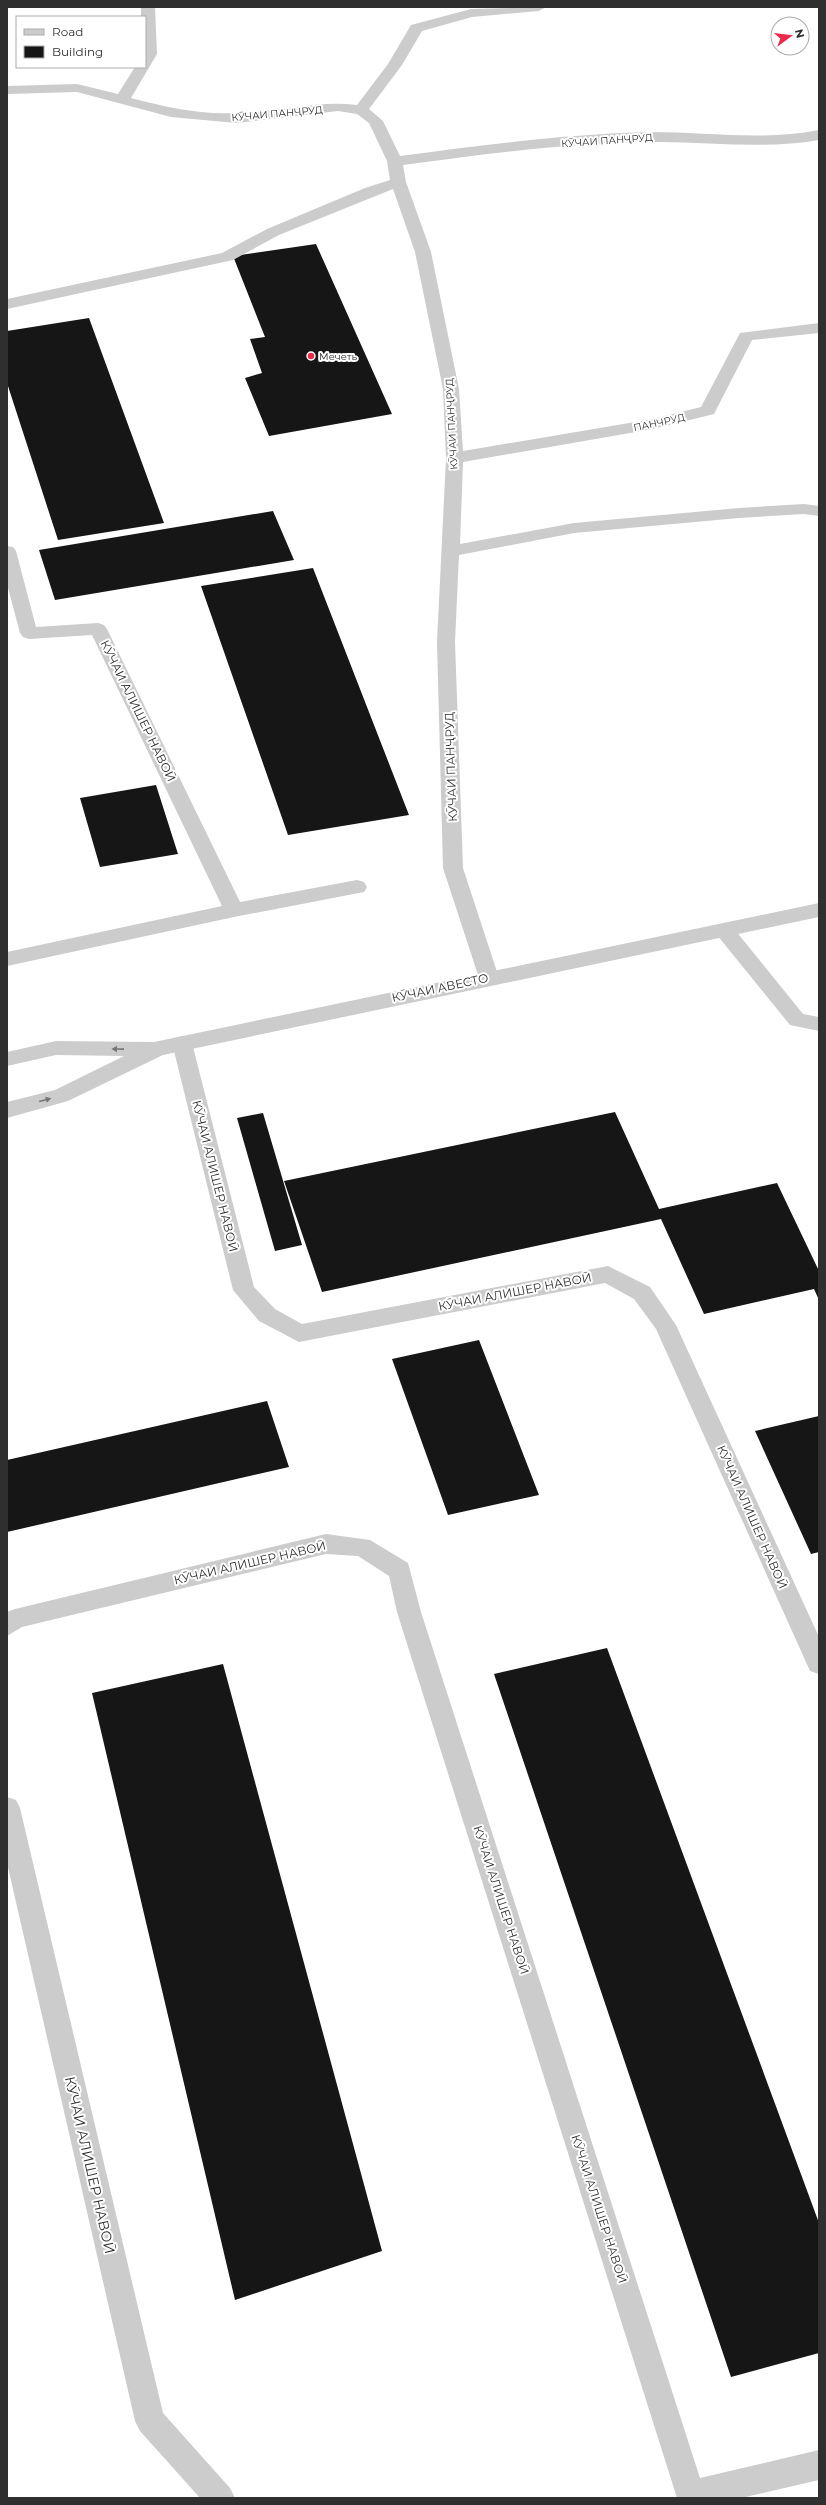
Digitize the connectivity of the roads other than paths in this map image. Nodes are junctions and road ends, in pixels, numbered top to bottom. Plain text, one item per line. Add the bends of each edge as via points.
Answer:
1 (148, 7) edge
2 (539, 7) edge
3 (442, 13) edge
4 (146, 61) edge
5 (141, 68) edge
6 (7, 90) edge
7 (122, 101) junction
8 (361, 110) junction
9 (819, 135) edge
10 (395, 161) junction
11 (398, 182) junction
12 (7, 304) edge
13 (819, 328) edge
14 (455, 458) junction
15 (819, 511) edge
16 (7, 551) edge
17 (451, 551) junction
18 (356, 887) dead end
19 (234, 910) junction
20 (819, 910) edge
21 (724, 930) junction
22 (7, 959) edge
23 (489, 978) junction
24 (819, 1024) edge
25 (182, 1043) junction
26 (157, 1049) junction
27 (7, 1059) edge
28 (7, 1110) edge
29 (7, 1626) edge
30 (819, 1664) edge
31 (7, 1808) edge
32 (819, 2465) edge
33 (686, 2497) edge
34 (220, 2498) edge

1 - 4 street via 150,54
2 - 3 street
3 - 8 street via 416,28 395,65
5 - 7 street
6 - 7 street, КӮЧАИ ПАНҶРУД via 77,88
7 - 8 street, КӮЧАИ ПАНҶРУД via 171,113 236,118 338,107
8 - 10 street, КӮЧАИ ПАНҶРУД via 375,120
9 - 10 street, КӮЧАИ ПАНҶРУД via 795,141 649,137 485,149
10 - 11 street, КӮЧАИ ПАНҶРУД
11 - 12 street via 370,190 273,232 228,257
11 - 14 street, КӮЧАИ ПАНҶРУД via 424,259 451,389
13 - 14 street, ПАНЧРУД via 746,336 708,410 653,424
14 - 17 street, КӮЧАИ ПАНҶРУД
15 - 17 street via 804,509 739,513 574,528
16 - 19 street, КӮЧАИ АЛИШЕР НАВОӢ via 29,632 98,629
17 - 23 street, КӮЧАИ ПАНҶРУД via 446,642 453,868
18 - 19 street
19 - 22 street
20 - 21 street, КӮЧАИ АВЕСТО
21 - 23 street, КӮЧАИ АВЕСТО
21 - 24 street via 797,1020
23 - 25 street, КӮЧАИ АВЕСТО
25 - 26 street, КӮЧАИ АВЕСТО
25 - 30 street, КӮЧАИ АЛИШЕР НАВОӢ via 244,1290 267,1315 299,1333 608,1274 642,1293 665,1325
26 -> 27 street via 56,1048
28 -> 26 street via 61,1096
29 - 33 street, КӮЧАИ АЛИШЕР НАВОӢ via 15,1619 326,1544 362,1547 400,1570 409,1612
31 - 34 street, КӮЧАИ АЛИШЕР НАВОӢ via 150,2421
32 - 33 street, КӮЧАИ АЛИШЕР НАВОӢ

